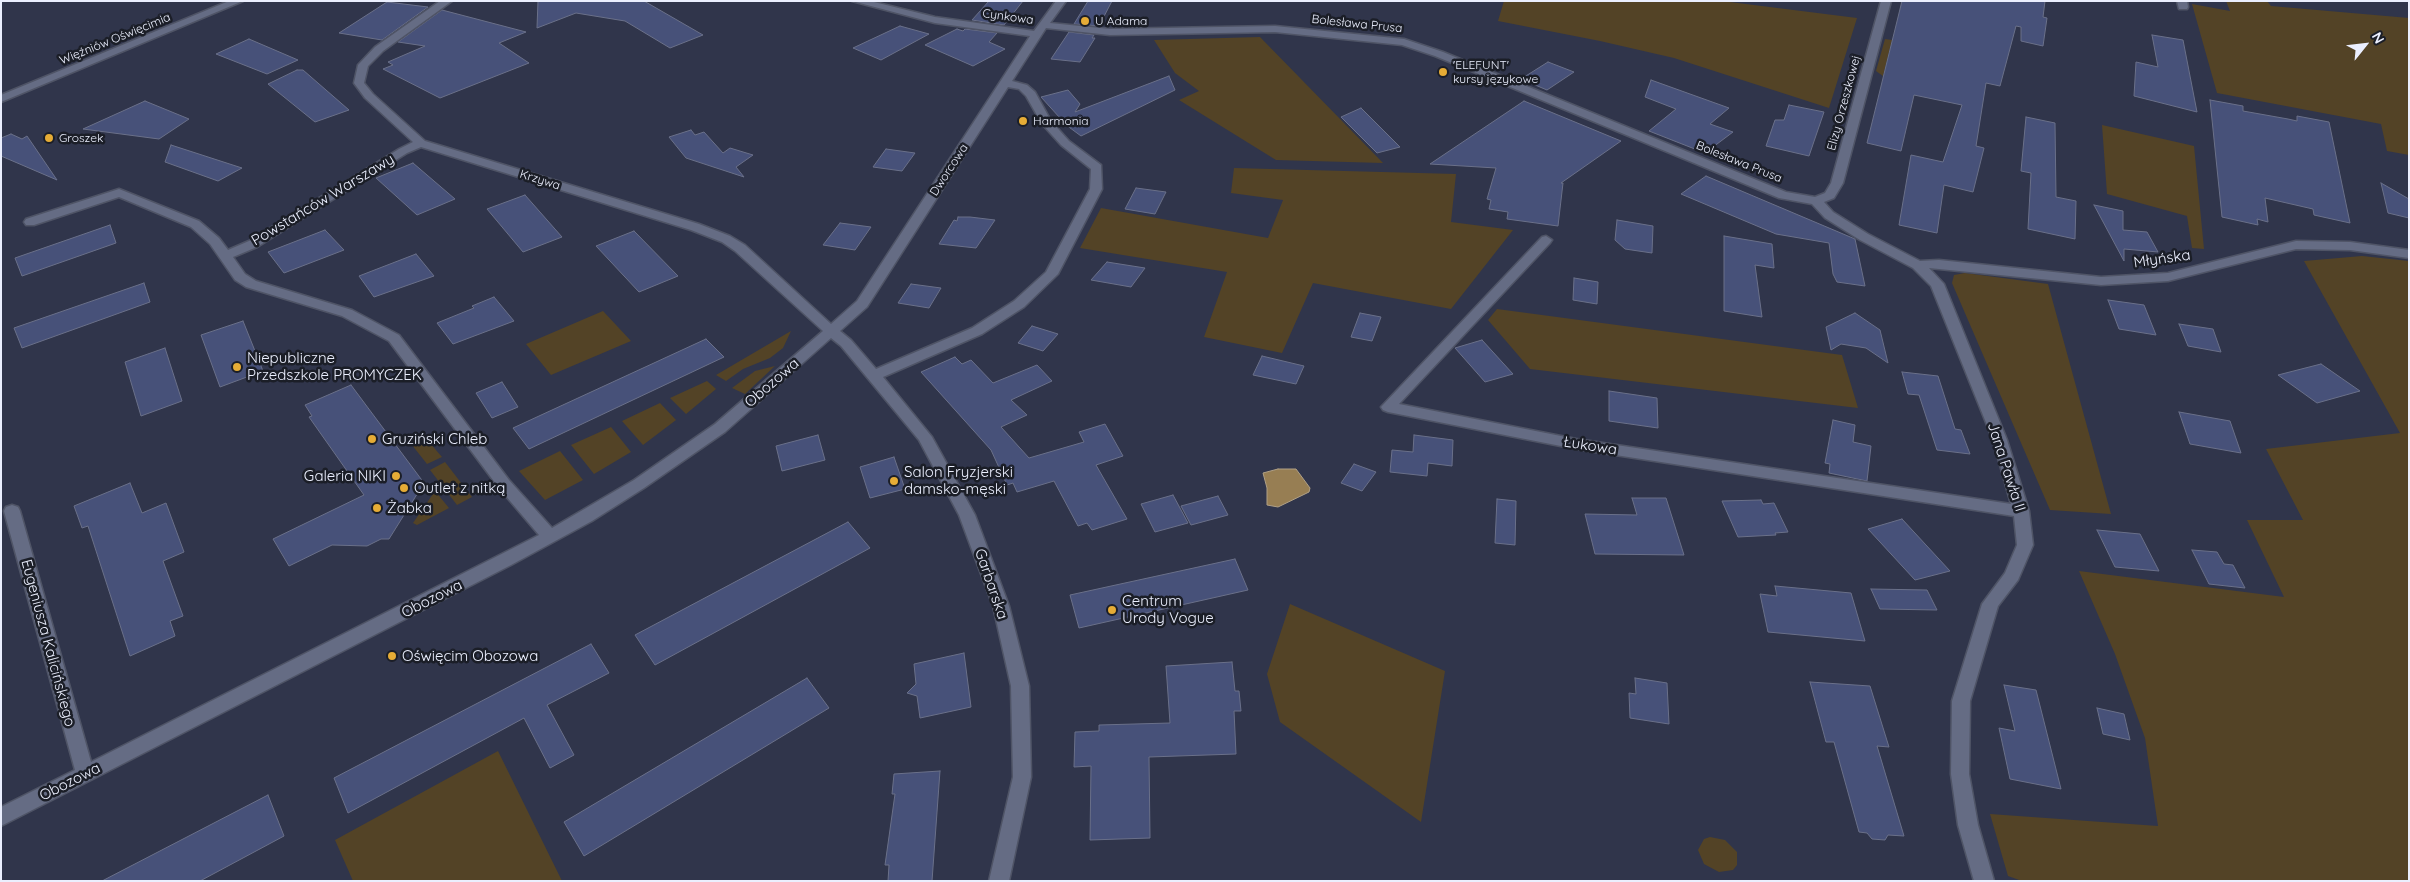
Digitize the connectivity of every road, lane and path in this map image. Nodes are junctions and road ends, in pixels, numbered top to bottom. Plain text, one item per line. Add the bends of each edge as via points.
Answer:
1 (238, 1) edge
2 (447, 1) edge
3 (857, 1) edge
4 (1061, 1) edge
5 (1886, 1) edge
6 (1041, 30) junction
7 (1006, 83) junction
8 (1, 99) edge
9 (421, 143) junction
10 (1816, 200) junction
11 (30, 222) dead end
12 (1546, 240) dead end
13 (2409, 254) edge
14 (224, 256) junction
15 (1918, 265) junction
16 (831, 333) junction
17 (873, 376) junction
18 (12, 511) dead end
19 (2022, 512) junction
20 (549, 536) junction
21 (86, 774) junction
22 (1, 817) edge
23 (999, 881) edge
24 (1984, 881) edge

1 - 8 street, Więźniów Oświęcimia
2 - 9 street, Krzywa via 379,49 363,65 359,83
3 - 6 street, Cynkowa via 935,20
4 - 6 street, Dworcowa
5 - 10 street, Elizy Orzeszkowej via 1837,183 1830,195
6 - 7 street, Dworcowa
6 - 10 street, Bolesława Prusa via 1275,29 1404,42 1783,195
7 - 16 street, Dworcowa via 862,304
7 - 17 street via 1023,87 1031,94 1046,122 1065,143 1097,168 1096,189 1051,274 1019,304 977,331
9 - 14 street, Powstańców Warszawy via 254,244
9 - 16 street, Krzywa via 726,239 740,248
10 - 15 street, Jana Pawła II via 1829,215 1846,226
11 - 14 street via 119,193 194,224 215,241
12 - 19 street, Łukowa via 1388,407 1576,444
13 - 15 street, Młyńska via 2350,246 2296,245 2168,277 2101,281 1939,264
14 - 20 street via 240,277 251,284 347,314 394,338 504,484
15 - 19 street, Jana Pawła II via 1937,284 2000,440
16 - 17 street, Garbarska via 846,343
16 - 20 street, Obozowa via 690,451
17 - 23 street, Garbarska via 925,437 948,478 966,514 1001,606 1020,686 1022,777
18 - 21 street, Eugeniusza Kalicińskiego
19 - 24 street, Jana Pawła II via 2025,545 2012,576 1990,604 1960,701 1960,774 1968,825
20 - 21 street, Obozowa via 418,607
21 - 22 street, Obozowa

